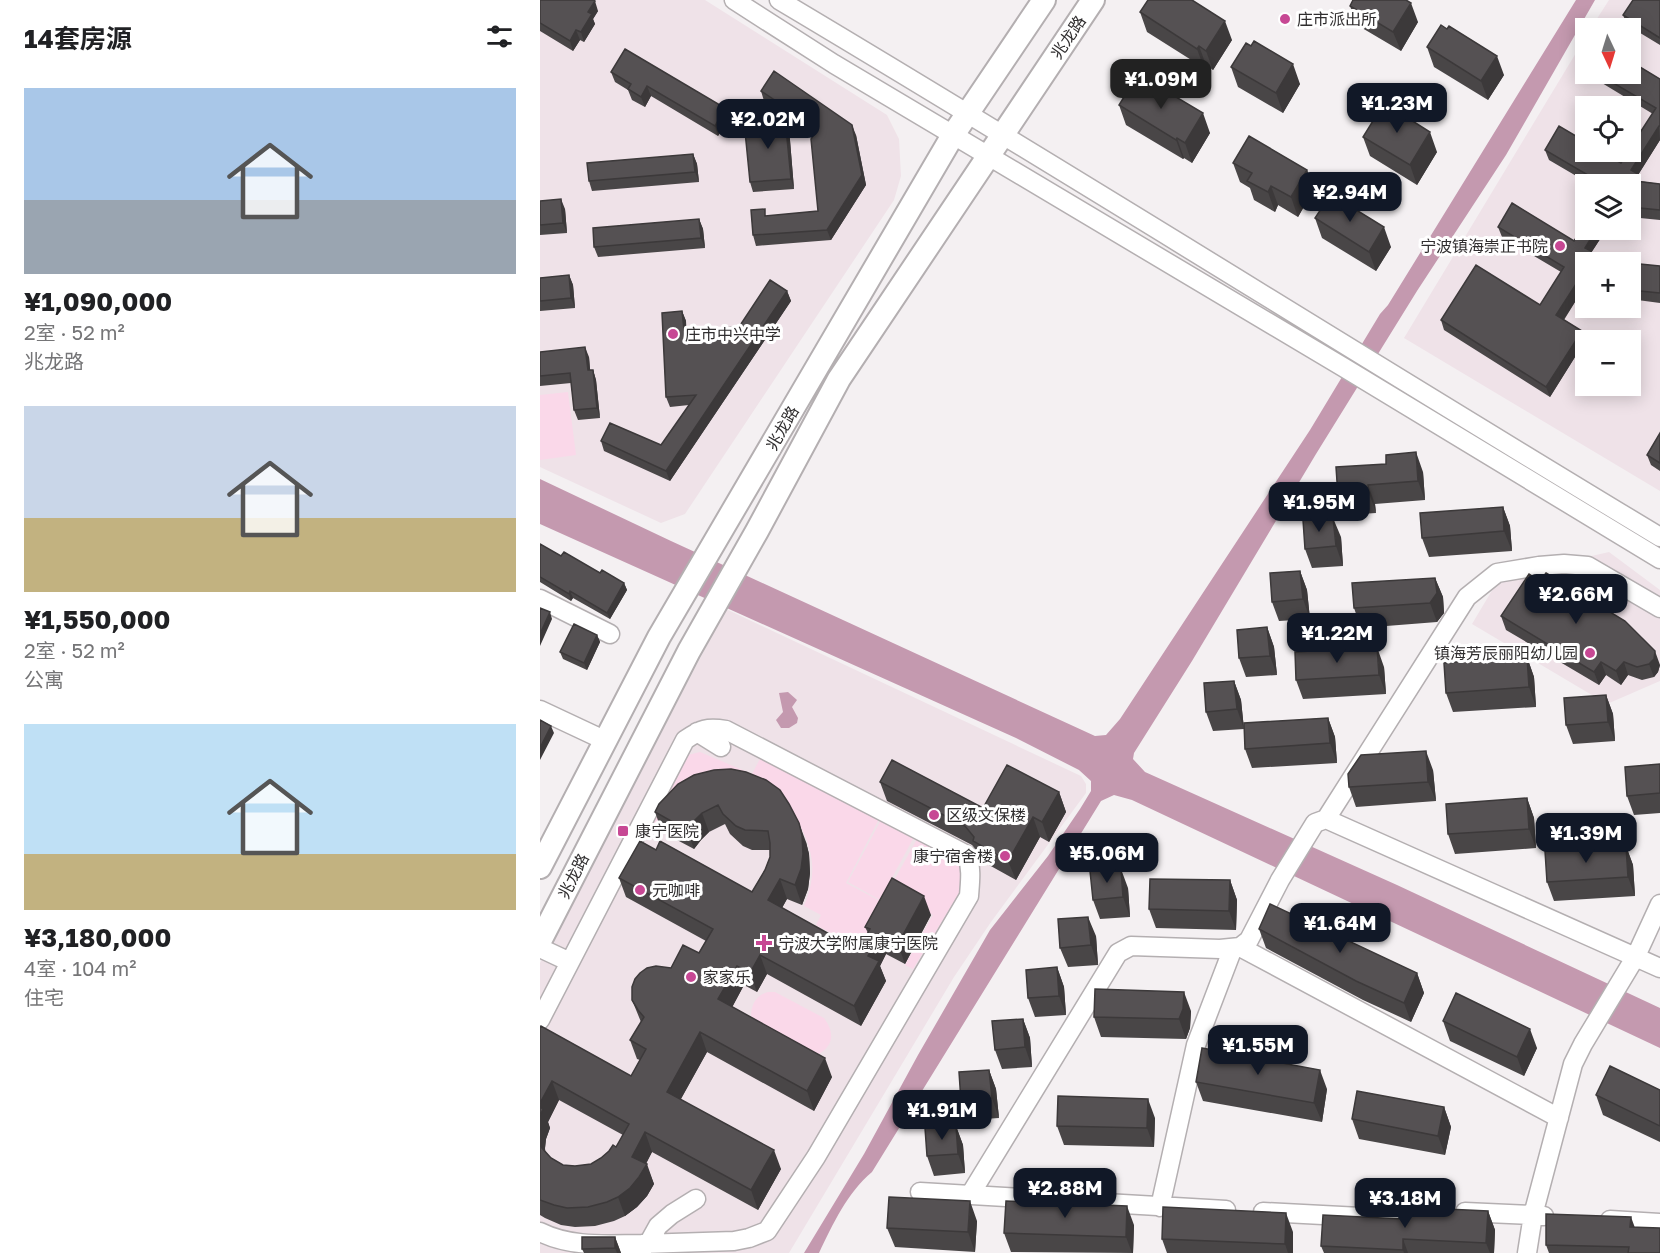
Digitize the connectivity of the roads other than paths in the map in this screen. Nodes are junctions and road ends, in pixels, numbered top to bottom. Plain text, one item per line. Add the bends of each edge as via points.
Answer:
1 (779, 0) edge
2 (1044, 0) edge
3 (1093, 0) edge
4 (742, 2) edge
5 (967, 113) junction
6 (953, 135) junction
7 (1003, 135) junction
8 (988, 156) junction
9 (1660, 537) edge
10 (1660, 559) edge
11 (540, 599) edge
12 (1660, 608) edge
13 (610, 634) dead end
14 (540, 710) edge
15 (697, 732) junction
16 (604, 740) junction
17 (721, 747) dead end
18 (1326, 819) junction
19 (540, 867) edge
20 (1660, 904) edge
21 (540, 941) edge
22 (540, 948) edge
23 (1237, 948) junction
24 (1636, 956) junction
25 (570, 962) junction
26 (1660, 968) edge
27 (540, 1020) edge
28 (1559, 1118) junction
29 (920, 1192) dead end
30 (969, 1195) junction
31 (696, 1199) dead end
32 (1160, 1207) junction
33 (1533, 1215) junction
34 (1556, 1217) edge
35 (1591, 1219) edge
36 (1660, 1223) edge
37 (540, 1232) edge
38 (644, 1247) edge
39 (1527, 1253) edge

1 - 5 street
2 - 5 main road, 兆龙路
3 - 7 main road, 兆龙路
4 - 6 street via 834,64
5 - 6 main road, 兆龙路
5 - 7 street
6 - 8 street
6 - 16 main road, 兆龙路 via 659,637
7 - 8 main road, 兆龙路
7 - 9 street
8 - 10 street
8 - 21 main road, 兆龙路 via 839,379 689,651
11 - 13 street
12 - 18 street via 1588,566 1548,565 1497,573 1467,597
14 - 16 street
15 - 17 street
15 - 25 street via 685,740
15 - 38 street via 726,730 967,855 971,878 969,896 816,1157 766,1231 734,1241
16 - 19 main road, 兆龙路
18 - 23 street via 1315,823 1250,940
18 - 24 street
20 - 24 street
22 - 25 street
23 - 28 street
23 - 30 street via 1131,946 1118,953
23 - 32 street via 1196,1045
24 - 26 street
24 - 28 street via 1573,1064
25 - 27 street
28 - 33 street
29 - 30 street
30 - 32 street
31 - 38 street via 658,1226
32 - 33 street via 1380,1218 1423,1209
33 - 34 street
33 - 39 street
35 - 36 street
37 - 38 street via 564,1242

